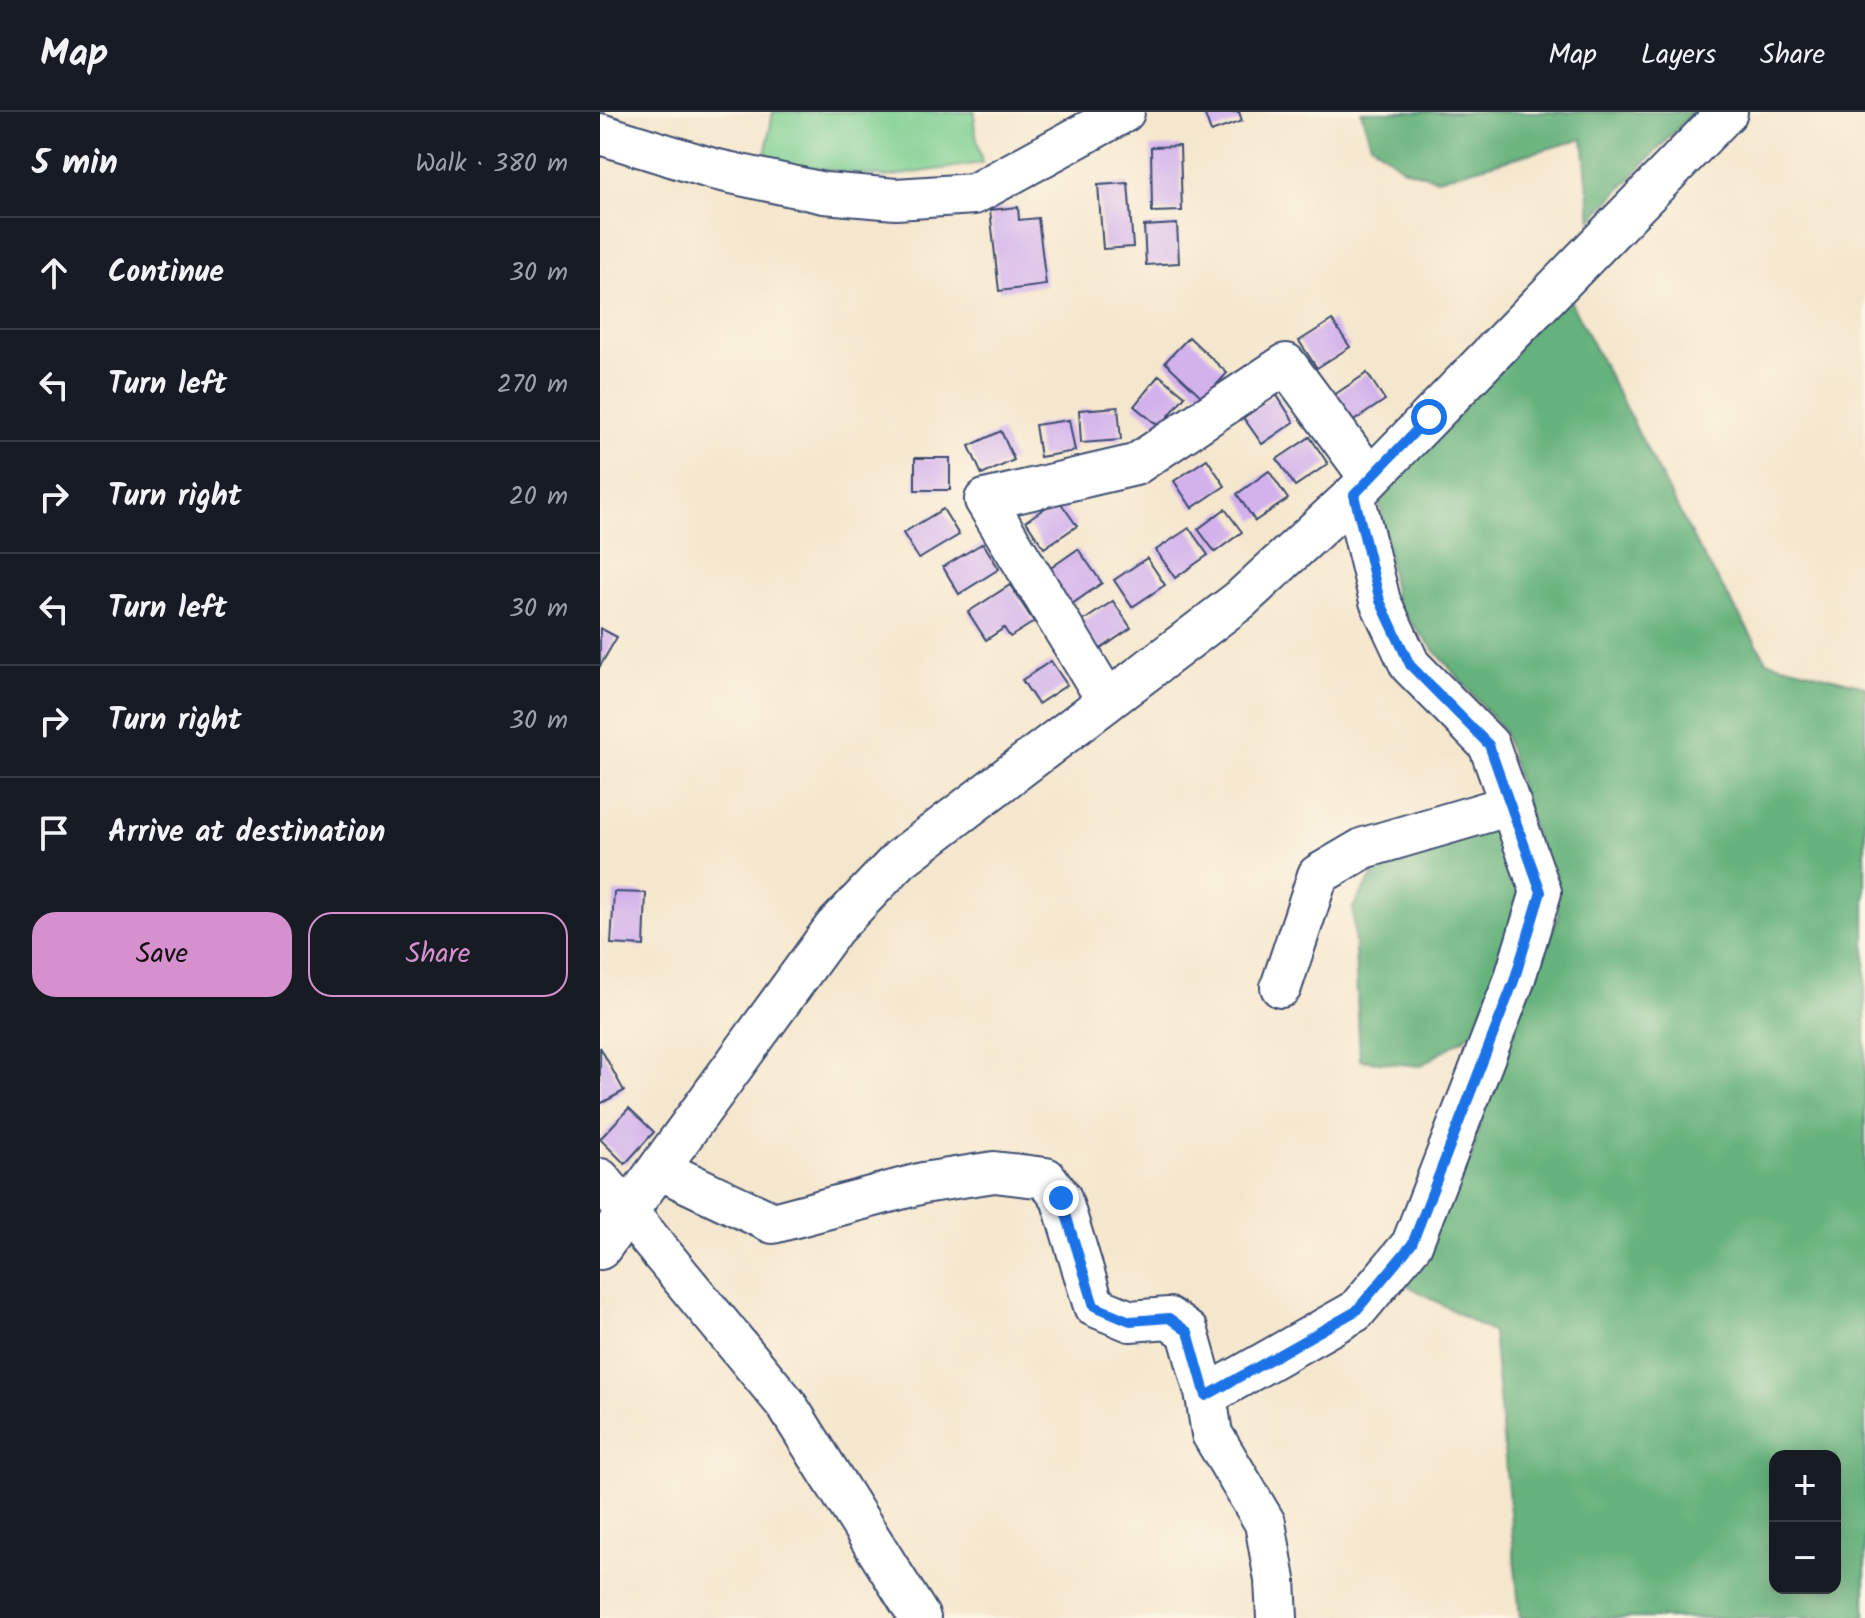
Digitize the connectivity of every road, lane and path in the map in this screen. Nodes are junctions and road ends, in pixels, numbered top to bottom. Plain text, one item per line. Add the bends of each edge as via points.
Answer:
1 (1124, 112) edge
2 (1727, 112) edge
3 (600, 134) edge
4 (1362, 486) junction
5 (1107, 700) junction
6 (1511, 805) junction
7 (1281, 987) dead end
8 (659, 1169) junction
9 (600, 1179) edge
10 (627, 1213) junction
11 (600, 1249) edge
12 (1206, 1396) junction
13 (920, 1618) edge
14 (1277, 1618) edge

1 - 3 street via 974,194 896,199 824,193 713,169
2 - 4 street
4 - 5 street via 1240,600
4 - 5 street via 1286,364 1135,465 985,500
4 - 6 street via 1380,601 1410,665 1489,745
5 - 8 street via 900,859 834,928
6 - 7 street via 1364,848 1318,875
6 - 12 street via 1541,892 1514,981 1412,1244 1356,1311
8 - 10 street
8 - 12 street via 773,1223 923,1183 994,1172 1046,1178 1061,1198 1094,1306 1130,1321 1169,1318 1188,1332
9 - 10 street
10 - 11 street
10 - 13 street via 786,1404
12 - 14 street via 1212,1434 1265,1523

